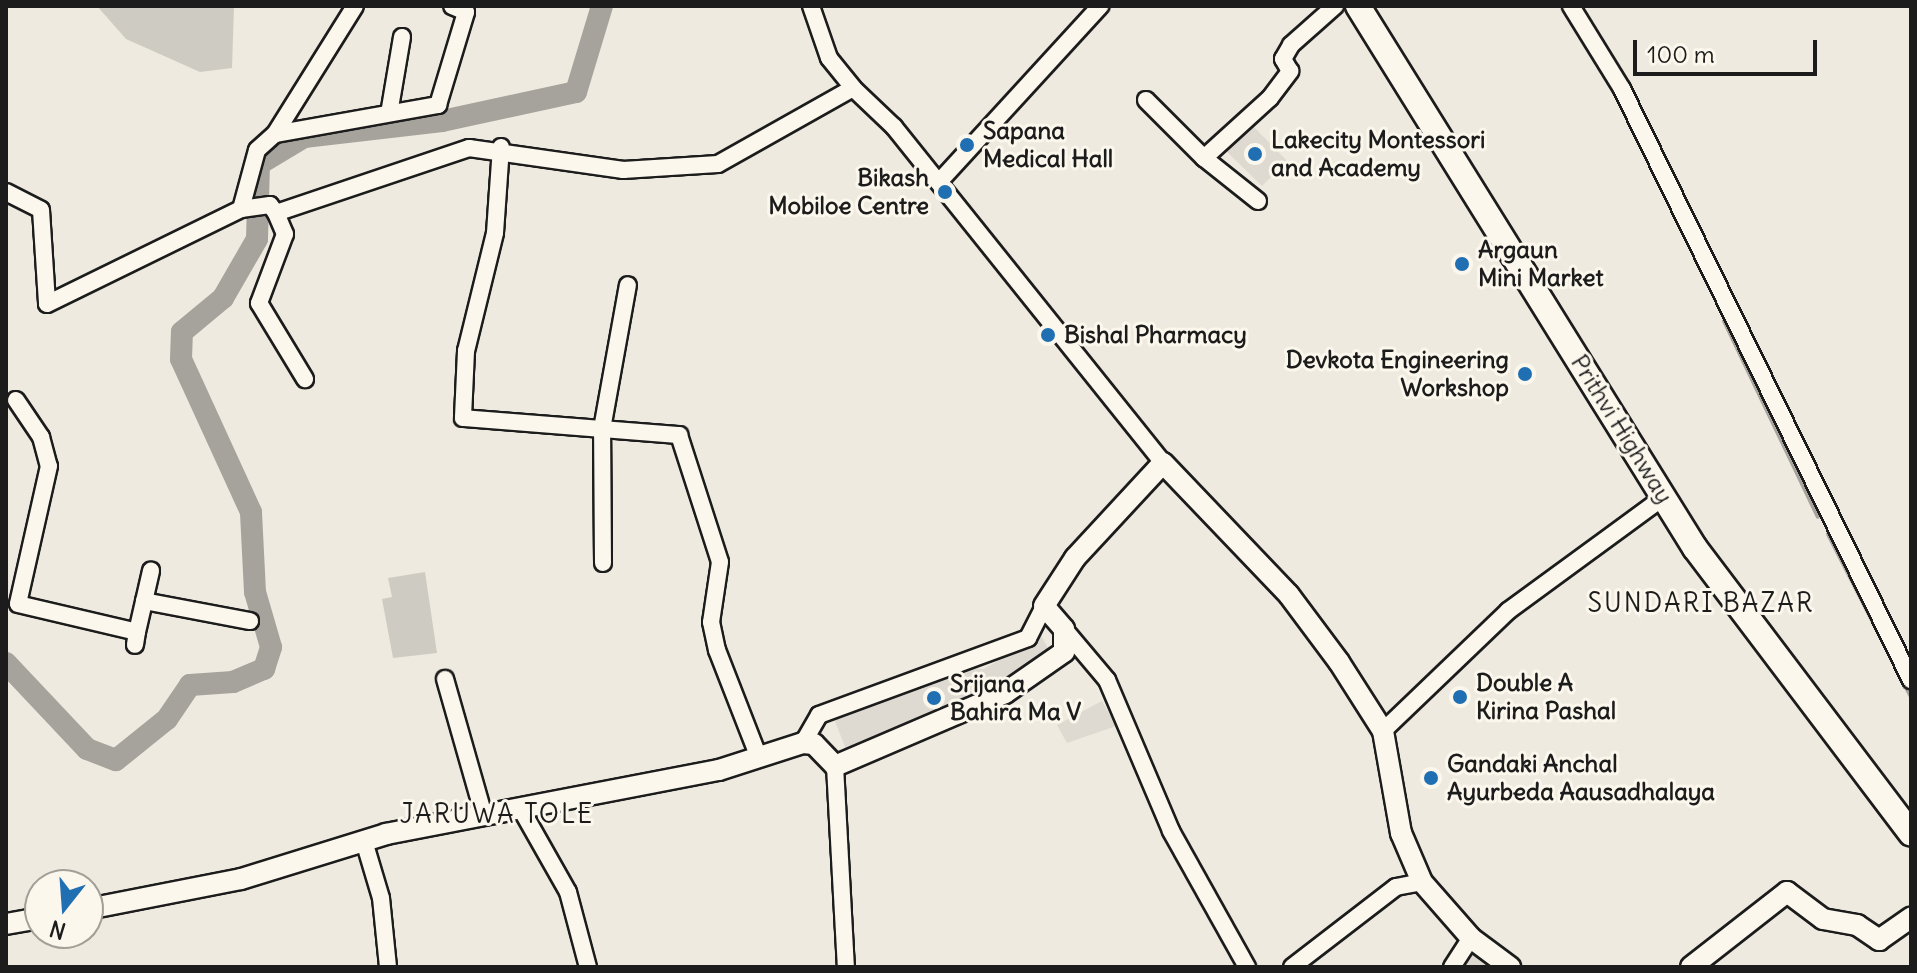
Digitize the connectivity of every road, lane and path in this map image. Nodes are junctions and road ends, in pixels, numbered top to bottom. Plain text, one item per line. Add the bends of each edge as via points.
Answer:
1 (355, 6) edge
2 (452, 6) edge
3 (811, 6) edge
4 (1100, 6) edge
5 (1335, 6) edge
6 (1358, 6) edge
7 (1571, 6) edge
8 (402, 37) dead end
9 (853, 88) junction
10 (1146, 100) dead end
11 (390, 108) junction
12 (275, 134) junction
13 (501, 147) junction
14 (1204, 158) junction
15 (939, 182) junction
16 (6, 192) edge
17 (1258, 201) dead end
18 (241, 209) junction
19 (273, 209) junction
20 (628, 285) dead end
21 (305, 379) dead end
22 (16, 400) dead end
23 (602, 429) junction
24 (1163, 463) junction
25 (1665, 496) junction
26 (603, 563) dead end
27 (151, 571) dead end
28 (144, 601) junction
29 (1044, 606) junction
30 (250, 621) dead end
31 (1064, 629) junction
32 (445, 679) dead end
33 (1911, 680) edge
34 (1383, 731) junction
35 (803, 743) junction
36 (758, 755) junction
37 (835, 766) junction
38 (521, 809) junction
39 (484, 816) junction
40 (1911, 834) edge
41 (364, 841) junction
42 (1422, 882) junction
43 (104, 906) edge
44 (1911, 918) edge
45 (1471, 938) junction
46 (388, 967) edge
47 (588, 967) edge
48 (846, 967) edge
49 (1247, 967) edge
50 (1292, 967) edge
51 (1452, 967) edge
52 (1510, 967) edge
53 (1691, 967) edge

1 - 12 street
2 - 11 street via 466,12 438,105
3 - 9 street via 829,58
4 - 15 street
5 - 14 street via 1291,45 1283,59 1290,71 1270,98
6 - 25 highway, Prithvi Highway
7 - 33 street via 1622,89
8 - 11 street
9 - 13 street via 718,164 623,170
9 - 15 street
10 - 14 street
11 - 12 street
12 - 18 street via 257,150
13 - 19 street via 469,148
13 - 23 street via 495,233 466,351 463,418
14 - 17 street
15 - 24 street
16 - 18 street via 41,210 47,304
18 - 19 street
19 - 21 street via 285,234 259,303
20 - 23 street
22 - 28 street via 41,437 49,466 18,604 136,638
23 - 26 street
23 - 36 street via 679,435 720,562 711,622 717,650
24 - 29 main road via 1075,558
24 - 34 main road via 1289,595
25 - 34 street via 1508,611
25 - 40 highway, Prithvi Highway via 1788,679
27 - 28 street
28 - 30 street
29 - 31 main road
29 - 35 street via 1028,638 819,715
31 - 37 main road via 1064,652 1005,693
31 - 49 street via 1107,680 1171,831
32 - 39 street
34 - 42 main road via 1401,833
35 - 36 main road
35 - 37 main road via 814,744
36 - 38 main road
37 - 48 street
38 - 39 main road
38 - 47 street via 568,892
39 - 41 main road
41 - 43 main road via 241,879
41 - 46 street via 381,898
42 - 45 main road
42 - 50 street via 1396,887
44 - 53 main road via 1879,940 1857,925 1823,919 1787,892
45 - 51 street
45 - 52 main road

